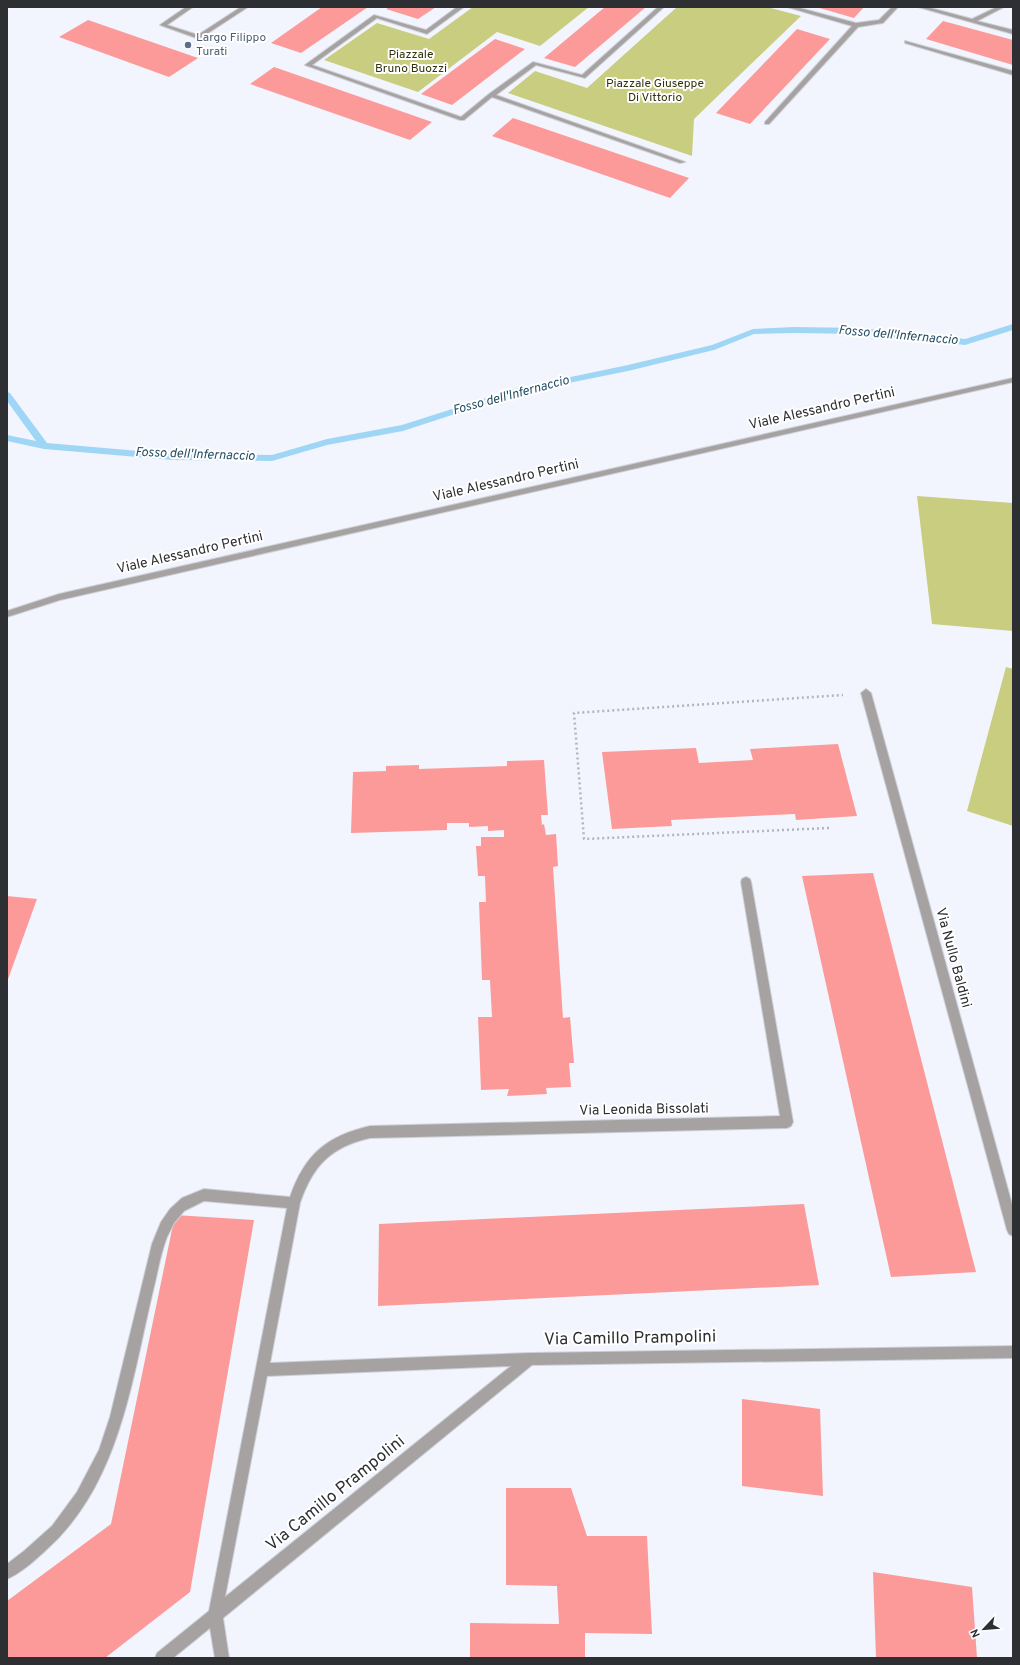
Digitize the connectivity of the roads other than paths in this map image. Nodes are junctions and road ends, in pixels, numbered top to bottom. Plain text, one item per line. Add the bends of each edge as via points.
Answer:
1 (190, 7) edge
2 (245, 7) edge
3 (461, 7) edge
4 (660, 7) edge
5 (790, 7) edge
6 (895, 7) edge
7 (921, 7) edge
8 (1001, 7) edge
9 (972, 21) junction
10 (856, 25) junction
11 (1013, 32) edge
12 (907, 42) dead end
13 (1013, 73) edge
14 (491, 96) junction
15 (767, 123) dead end
16 (682, 162) dead end
17 (1013, 380) edge
18 (7, 614) edge
19 (866, 693) road end
20 (746, 882) dead end
21 (294, 1202) junction
22 (1013, 1230) edge
23 (1013, 1352) edge
24 (530, 1359) junction
25 (262, 1370) junction
26 (7, 1572) edge
27 (215, 1616) junction
28 (162, 1658) edge
29 (222, 1658) edge

1 - 2 street via 162,25 199,37
3 - 14 street via 427,32 376,16 308,65 462,119
4 - 14 street via 583,77 535,63
5 - 10 street
6 - 10 street via 882,22
7 - 9 street
8 - 9 street
9 - 11 street
10 - 15 street
12 - 13 street
14 - 16 street
17 - 18 street, Viale Alessandro Pertini via 59,597
19 - 22 street, Via Nullo Baldini
20 - 21 street, Via Leonida Bissolati via 787,1122 370,1132 354,1135 322,1153 303,1177
21 - 25 street
21 - 26 street via 204,1195 182,1205 171,1216 158,1244 117,1417 104,1452 82,1497 57,1531
23 - 24 street, Via Camillo Prampolini
24 - 25 street
24 - 27 street, Via Camillo Prampolini
25 - 27 street
27 - 28 street, Via Camillo Prampolini
27 - 29 street

